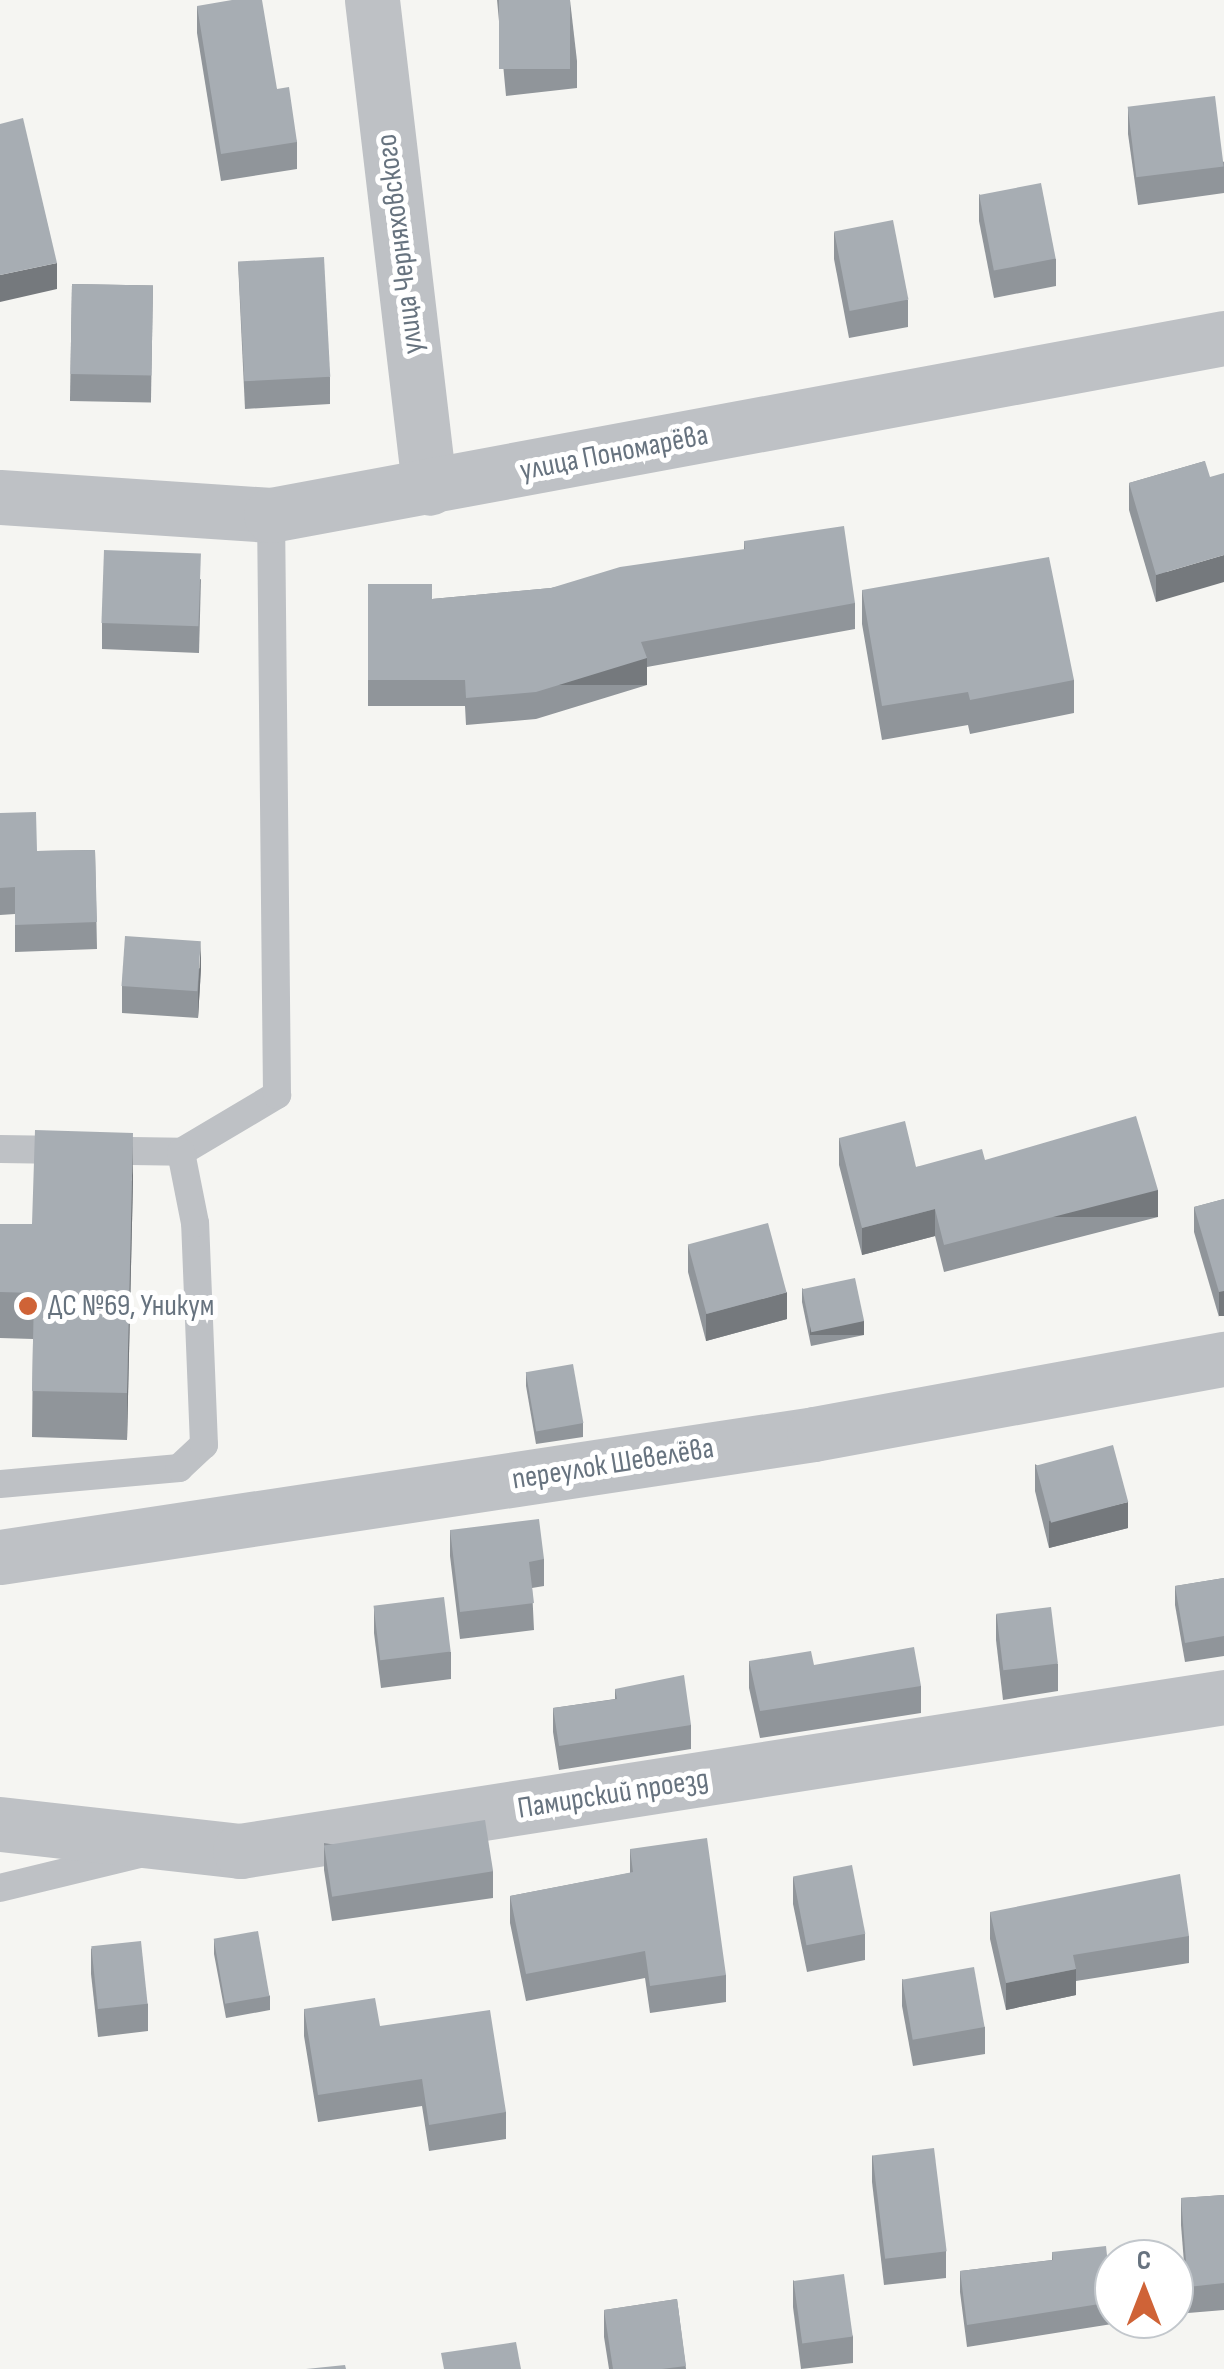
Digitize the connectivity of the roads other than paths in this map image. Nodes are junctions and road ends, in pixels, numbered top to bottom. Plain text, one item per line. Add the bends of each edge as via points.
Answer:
1 (372, 0) edge
2 (1224, 338) edge
3 (429, 488) junction
4 (0, 498) edge
5 (271, 516) junction
6 (0, 1149) edge
7 (181, 1152) junction
8 (1224, 1358) edge
9 (0, 1484) edge
10 (0, 1557) edge
11 (1224, 1697) edge
12 (0, 1824) edge
13 (181, 1844) junction
14 (0, 1888) edge

1 - 3 street, улица Черняховского
2 - 3 street, улица Пономарёва
3 - 5 street, улица Пономарёва
4 - 5 street, улица Пономарёва
5 - 7 lane via 277,1094
6 - 7 lane
7 - 9 lane via 195,1222 204,1445 179,1468
8 - 10 street, переулок Шевелёва via 814,1434
11 - 13 street, Памирский проезд via 240,1851
12 - 13 street, Памирский проезд
13 - 14 lane

